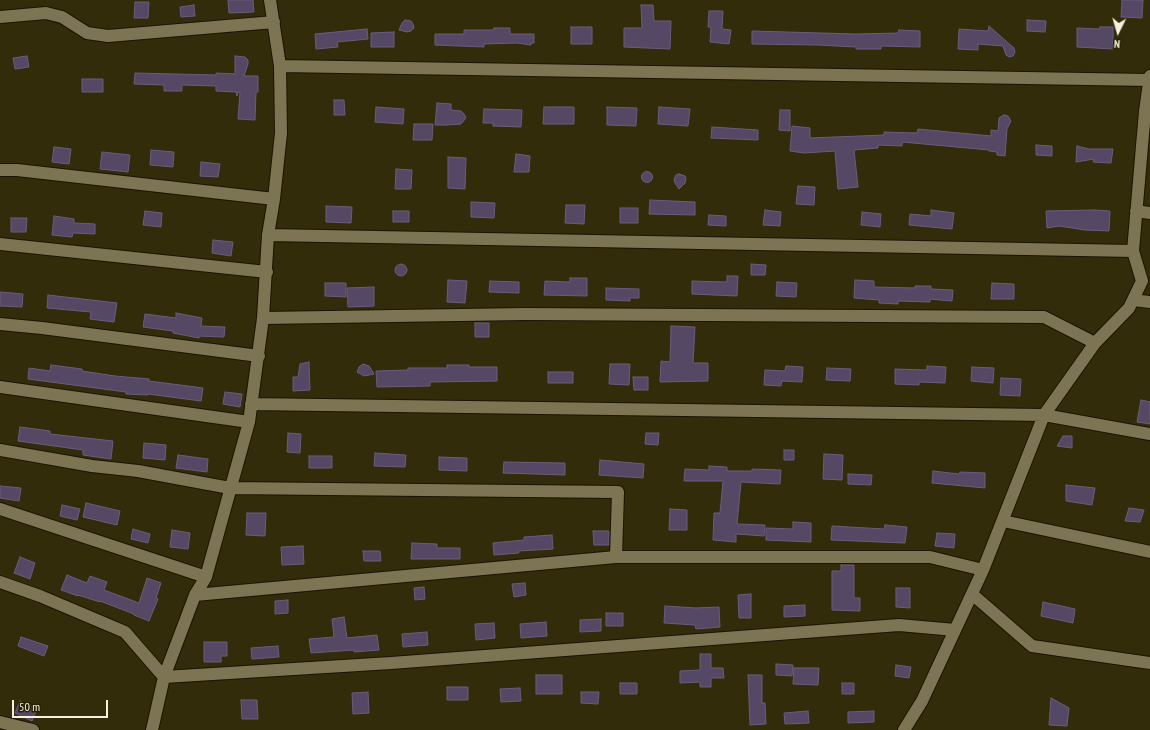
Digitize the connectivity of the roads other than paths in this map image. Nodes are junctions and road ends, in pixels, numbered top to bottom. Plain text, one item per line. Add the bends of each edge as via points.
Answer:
1 (270, 0) edge
2 (0, 17) edge
3 (274, 22) junction
4 (280, 66) junction
5 (1150, 76) edge
6 (1150, 80) edge
7 (1148, 111) edge
8 (0, 170) edge
9 (274, 199) junction
10 (1136, 210) junction
11 (1150, 213) edge
12 (268, 235) junction
13 (0, 244) edge
14 (1133, 251) junction
15 (267, 272) junction
16 (1133, 300) junction
17 (1150, 302) edge
18 (263, 318) junction
19 (0, 324) edge
20 (1095, 343) junction
21 (259, 356) junction
22 (0, 387) edge
23 (251, 404) junction
24 (1044, 415) junction
25 (248, 422) junction
26 (1150, 434) edge
27 (0, 450) edge
28 (230, 488) junction
29 (0, 509) edge
30 (1003, 521) junction
31 (1150, 552) edge
32 (616, 557) junction
33 (983, 570) junction
34 (206, 577) junction
35 (0, 582) edge
36 (972, 594) junction
37 (195, 595) junction
38 (955, 630) junction
39 (1150, 663) edge
40 (164, 677) junction
41 (0, 722) edge
42 (33, 730) edge
43 (152, 730) edge
44 (904, 730) edge

1 - 3 street
2 - 3 street via 46,13 62,17 87,33 108,36
3 - 4 street
4 - 6 street
4 - 9 street via 281,133
5 - 6 street
6 - 7 street
7 - 10 street
8 - 9 street
9 - 12 street
10 - 11 street
10 - 14 street
12 - 14 street
12 - 15 street
13 - 15 street
14 - 16 street via 1142,281
15 - 18 street
16 - 17 street
16 - 20 street via 1129,308
18 - 20 street via 525,314 1044,317
18 - 21 street
19 - 21 street
20 - 24 street
21 - 23 street
22 - 25 street
23 - 24 street
23 - 25 street
24 - 26 street
24 - 30 street
25 - 28 street
27 - 28 street
28 - 32 street via 618,492
28 - 34 street
29 - 34 street
30 - 31 street
30 - 33 street
32 - 33 street via 930,557
32 - 37 street
33 - 36 street
34 - 37 street
35 - 40 street via 125,632
36 - 38 street
36 - 39 street via 1032,646
37 - 40 street
38 - 40 street via 899,625 391,663
38 - 44 street via 922,701
40 - 43 street
41 - 42 street

